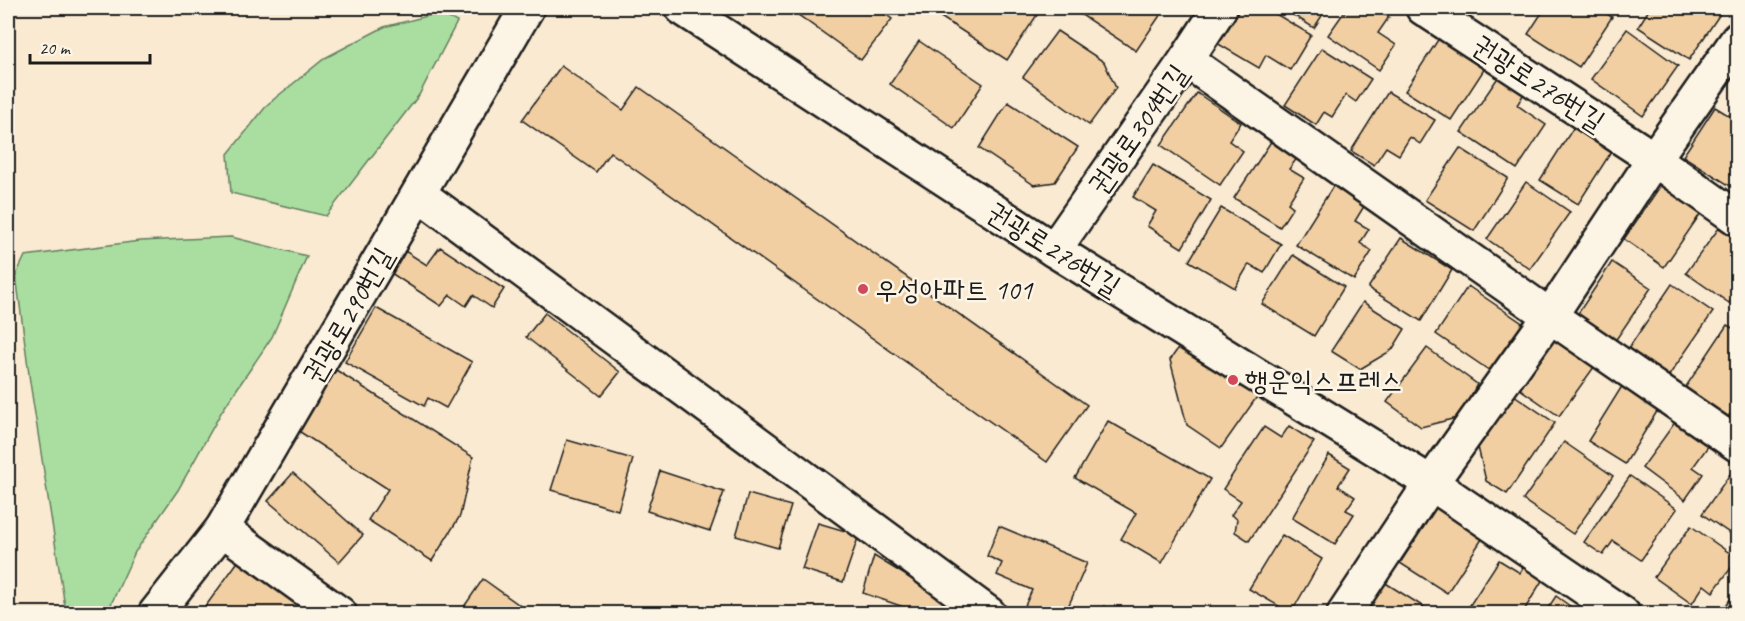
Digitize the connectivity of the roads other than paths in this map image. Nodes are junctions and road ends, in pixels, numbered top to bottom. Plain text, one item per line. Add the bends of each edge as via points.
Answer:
1 (527, 8) edge
2 (682, 8) edge
3 (1220, 8) edge
4 (1423, 8) edge
5 (1737, 39) edge
6 (1186, 60) junction
7 (1654, 159) junction
8 (419, 194) junction
9 (1737, 219) edge
10 (1054, 250) junction
11 (1550, 316) junction
12 (1737, 445) edge
13 (1431, 483) junction
14 (222, 530) junction
15 (155, 614) edge
16 (340, 614) edge
17 (988, 614) edge
18 (1344, 614) edge
19 (1623, 614) edge

1 - 8 street, 권광로290번길
2 - 10 street, 권광로276번길
3 - 6 street, 권광로304번길
4 - 7 street, 권광로276번길
5 - 7 street
6 - 10 street, 권광로304번길
6 - 11 street
7 - 9 street, 권광로276번길
7 - 11 street
8 - 14 street, 권광로290번길
8 - 17 street
10 - 13 street, 권광로276번길
11 - 12 street
11 - 13 street
13 - 18 street
13 - 19 street, 권광로276번길
14 - 15 street, 권광로290번길
14 - 16 street

